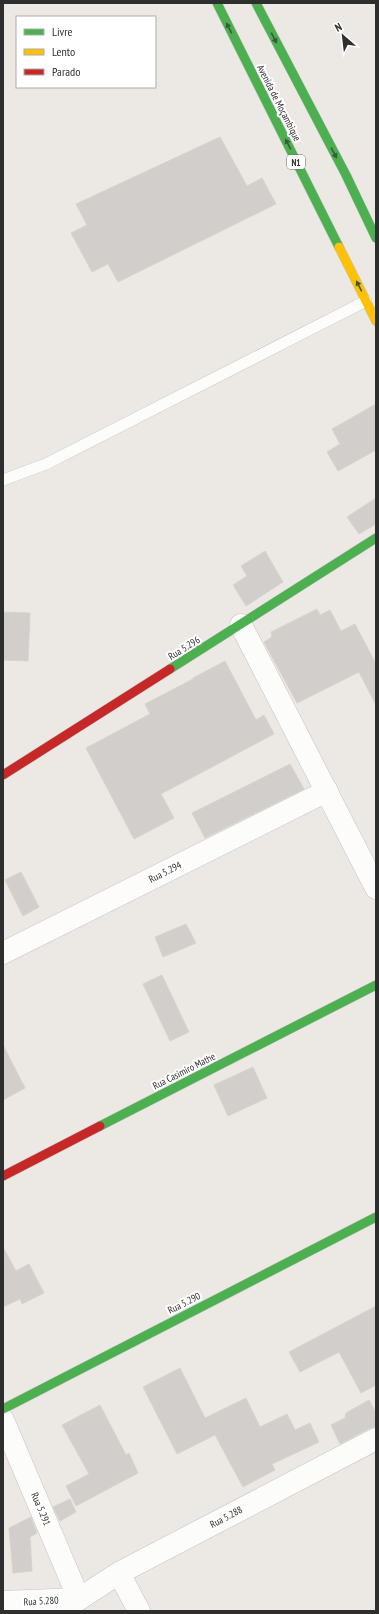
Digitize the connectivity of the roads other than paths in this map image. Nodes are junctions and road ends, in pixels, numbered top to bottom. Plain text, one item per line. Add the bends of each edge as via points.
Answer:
1 (217, 3) edge
2 (256, 3) edge
3 (376, 238) edge
4 (366, 301) junction
5 (376, 321) edge
6 (3, 480) edge
7 (376, 538) edge
8 (241, 624) junction
9 (3, 775) edge
10 (327, 791) junction
11 (376, 888) edge
12 (3, 952) edge
13 (376, 985) edge
14 (3, 1176) edge
15 (376, 1217) edge
16 (3, 1409) edge
17 (3, 1420) edge
18 (376, 1439) edge
19 (119, 1573) junction
20 (79, 1599) junction
21 (3, 1602) edge
22 (139, 1611) edge

4 -> 1 main road, Avenida de Moçambique / N1
2 -> 3 main road
4 - 5 main road, Avenida de Moçambique / N1
4 - 6 lane via 46,464
7 - 8 main road, Rua 5.296
8 - 9 main road, Rua 5.296
8 - 10 street
10 - 11 street
10 - 12 street, Rua 5.294
13 - 14 main road, Rua Casimiro Mathe
15 - 16 main road, Rua 5.290
17 - 20 street, Rua 5.291
18 - 19 street, Rua 5.288
19 - 20 street, Rua 5.288
19 - 22 street
20 - 21 street, Rua 5.280

